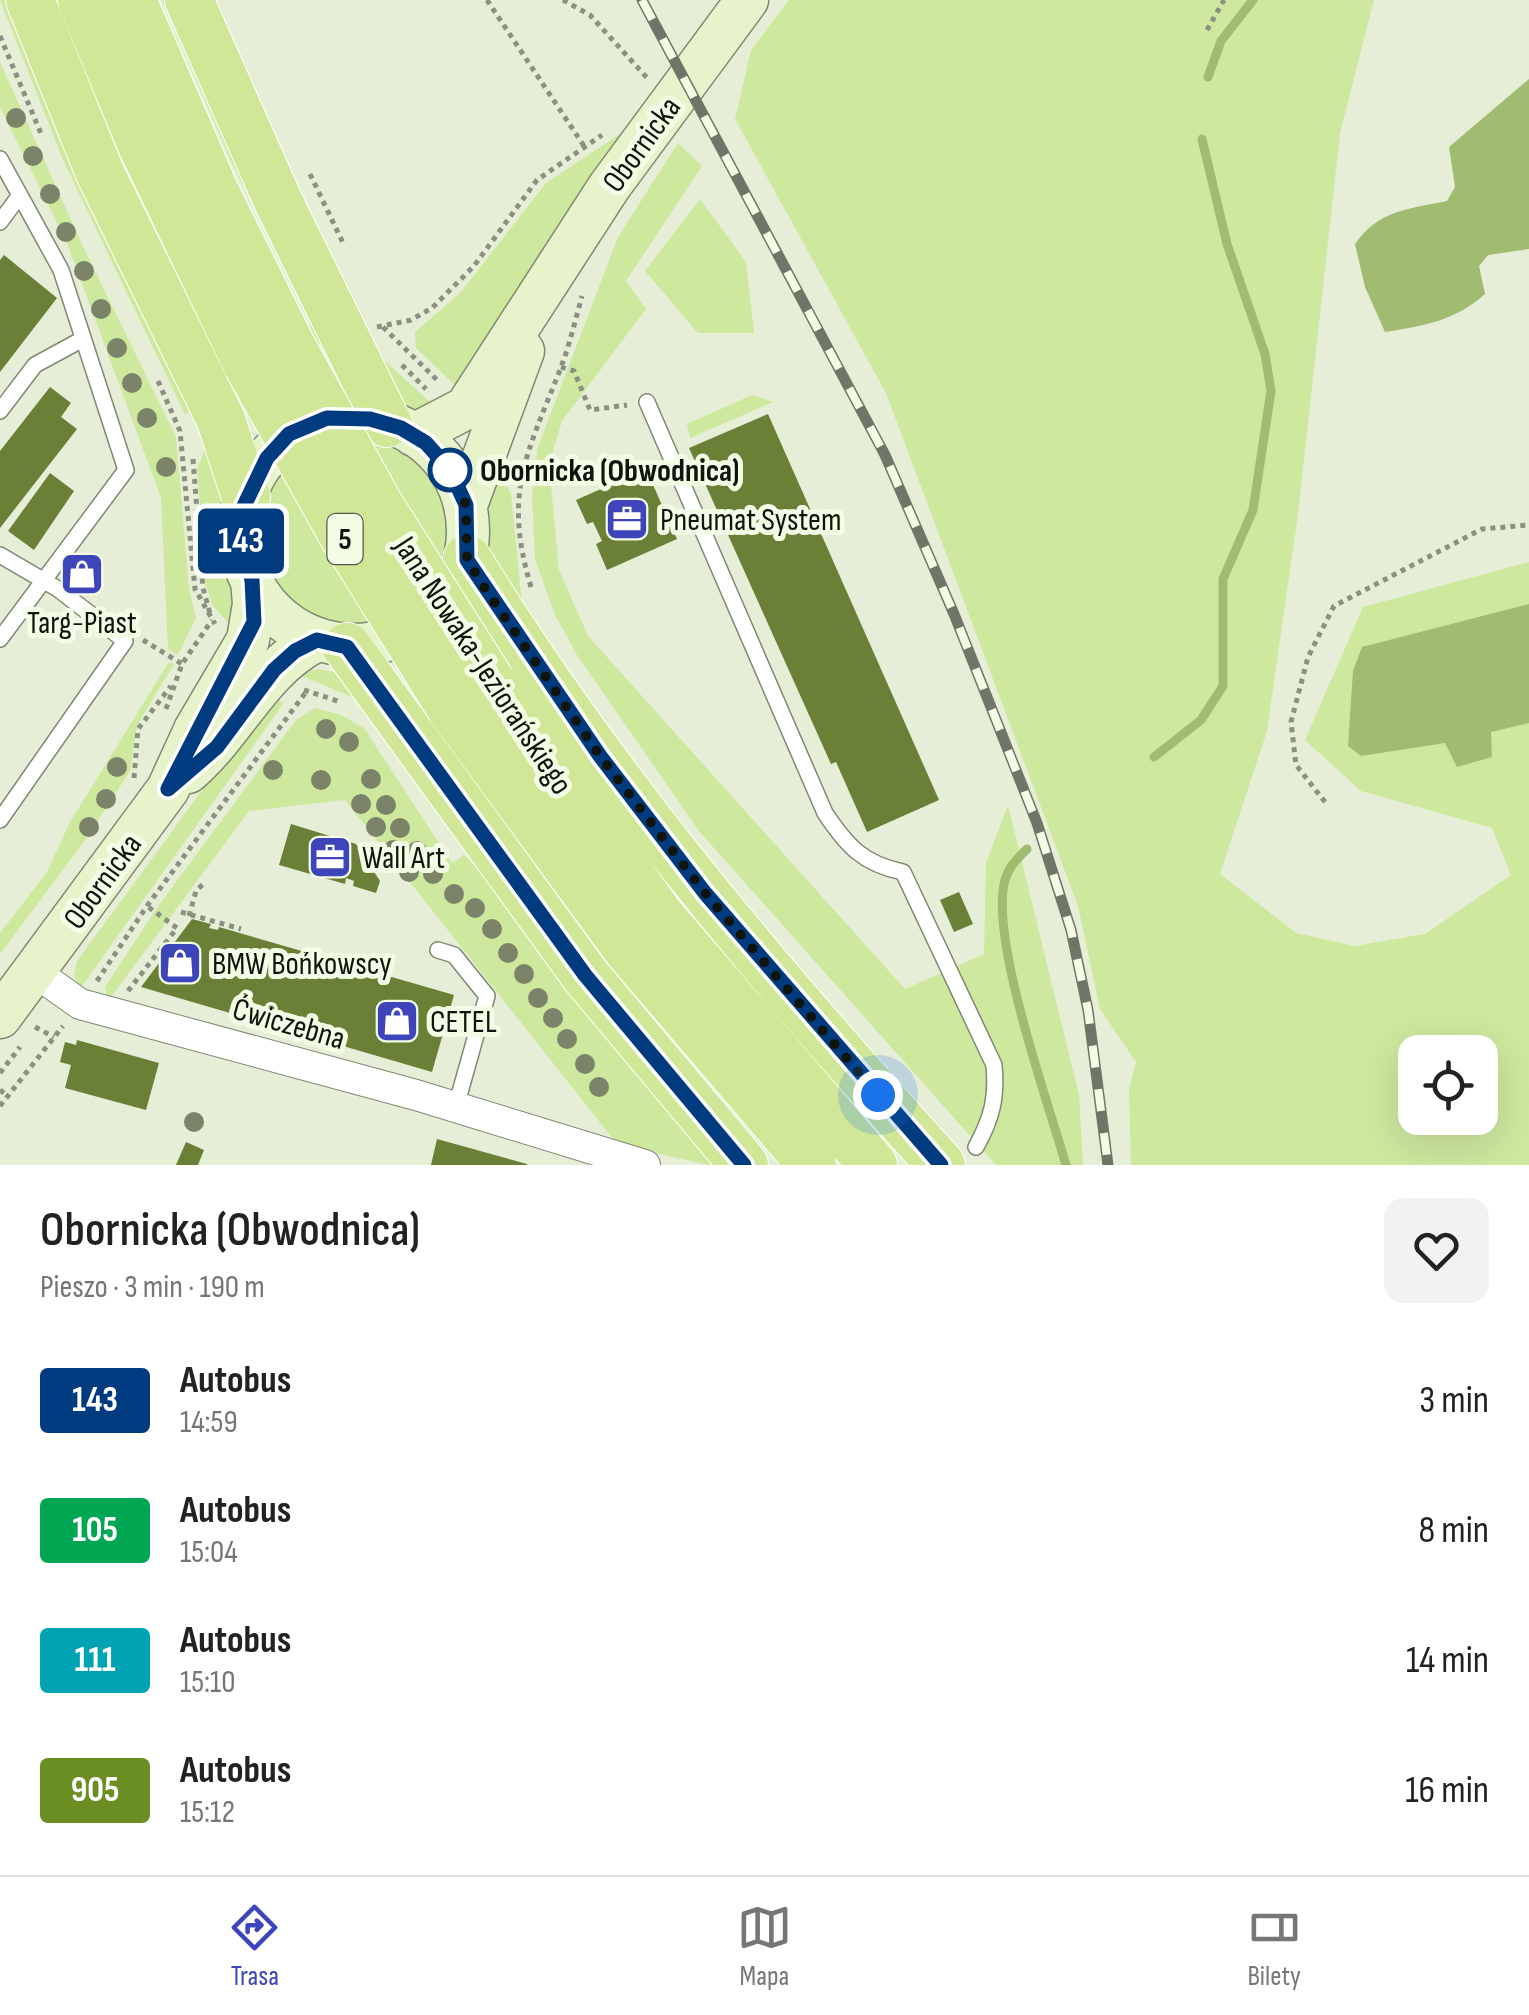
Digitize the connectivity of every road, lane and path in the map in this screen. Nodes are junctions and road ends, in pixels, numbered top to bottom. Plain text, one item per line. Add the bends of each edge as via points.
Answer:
1 (30, 0) edge
2 (82, 0) edge
3 (132, 0) edge
4 (190, 0) edge
5 (486, 0) edge
6 (563, 0) edge
7 (747, 0) edge
8 (1224, 0) edge
9 (1206, 30) dead end
10 (673, 100) junction
11 (608, 132) dead end
12 (584, 146) junction
13 (0, 159) edge
14 (20, 195) junction
15 (0, 222) edge
16 (542, 294) junction
17 (81, 340) junction
18 (393, 356) dead end
19 (561, 366) dead end
20 (447, 389) dead end
21 (434, 397) dead end
22 (647, 402) joint
23 (0, 411) edge
24 (400, 429) junction
25 (180, 431) dead end
26 (195, 448) dead end
27 (522, 468) dead end
28 (246, 498) junction
29 (466, 505) junction
30 (1529, 525) edge
31 (0, 555) edge
32 (467, 560) junction
33 (252, 580) junction
34 (42, 581) junction
35 (533, 595) dead end
36 (212, 620) junction
37 (0, 638) edge
38 (125, 641) junction
39 (332, 644) junction
40 (182, 664) junction
41 (306, 692) dead end
42 (151, 785) junction
43 (1325, 802) dead end
44 (0, 820) edge
45 (205, 882) dead end
46 (147, 906) junction
47 (181, 912) dead end
48 (189, 916) junction
49 (241, 928) dead end
50 (438, 950) dead end
51 (34, 972) junction
52 (121, 1000) dead end
53 (80, 1004) junction
54 (0, 1018) edge
55 (54, 1037) junction
56 (0, 1073) edge
57 (0, 1090) edge
58 (8, 1096) junction
59 (0, 1106) edge
60 (455, 1110) junction
61 (958, 1156) edge
62 (644, 1165) edge
63 (744, 1165) edge
64 (812, 1165) edge
65 (872, 1165) edge

1 - 28 main road via 100,173 217,411
2 - 64 main road, Jana Nowaka-Jeziorańskiego / 5, bridge via 142,145 248,365 452,708 629,951
3 - 65 main road, Jana Nowaka-Jeziorańskiego / 5, bridge via 212,188 290,344 490,682 660,916
4 - 24 main road via 278,204
5 - 12 path
6 - 10 path via 590,15
7 - 10 main road, Obornicka
8 - 9 path
10 - 16 main road, Obornicka
11 - 12 path
12 - 20 path via 537,180 474,266 432,308 380,326
13 - 14 lane
14 - 15 lane
14 - 17 lane via 60,270
16 - 24 main road, Obornicka via 466,408
16 - 29 main road, Obornicka
17 - 23 lane via 36,365
17 - 34 lane via 126,470
18 - 21 path
19 - 22 path via 574,372 590,410
22 - 61 lane via 825,814 849,850 903,872 994,1065 997,1095 990,1122
24 - 28 main road via 343,416 289,434
24 - 29 main road via 443,460
25 - 36 path via 194,589
26 - 36 path via 203,588
27 - 35 path via 517,524
28 - 33 main road via 241,541
29 - 32 main road
30 - 43 path via 1482,529 1334,606 1308,658 1291,722 1296,765
31 - 34 lane
32 - 39 main road via 455,586 424,618 378,641
32 - 61 main road via 600,756 705,893
33 - 39 main road via 273,613
33 - 42 main road, Obornicka via 248,640 195,730
34 - 37 lane
34 - 38 lane
36 - 40 path
38 - 40 path via 149,640
38 - 44 lane
39 - 42 main road, Obornicka via 295,651 217,747
39 - 63 main road via 585,975
40 - 42 path via 138,729
41 - 46 path
42 - 51 main road, Obornicka
45 - 48 path
46 - 52 path via 176,928
46 - 53 path
47 - 48 path
48 - 49 path
50 - 60 lane via 454,955 486,996
51 - 53 street, Ćwiczebna
51 - 54 main road, Obornicka
53 - 55 path
53 - 60 street, Ćwiczebna
55 - 56 path via 38,1024
55 - 58 path
57 - 58 path
58 - 59 path
60 - 62 street, Ćwiczebna

